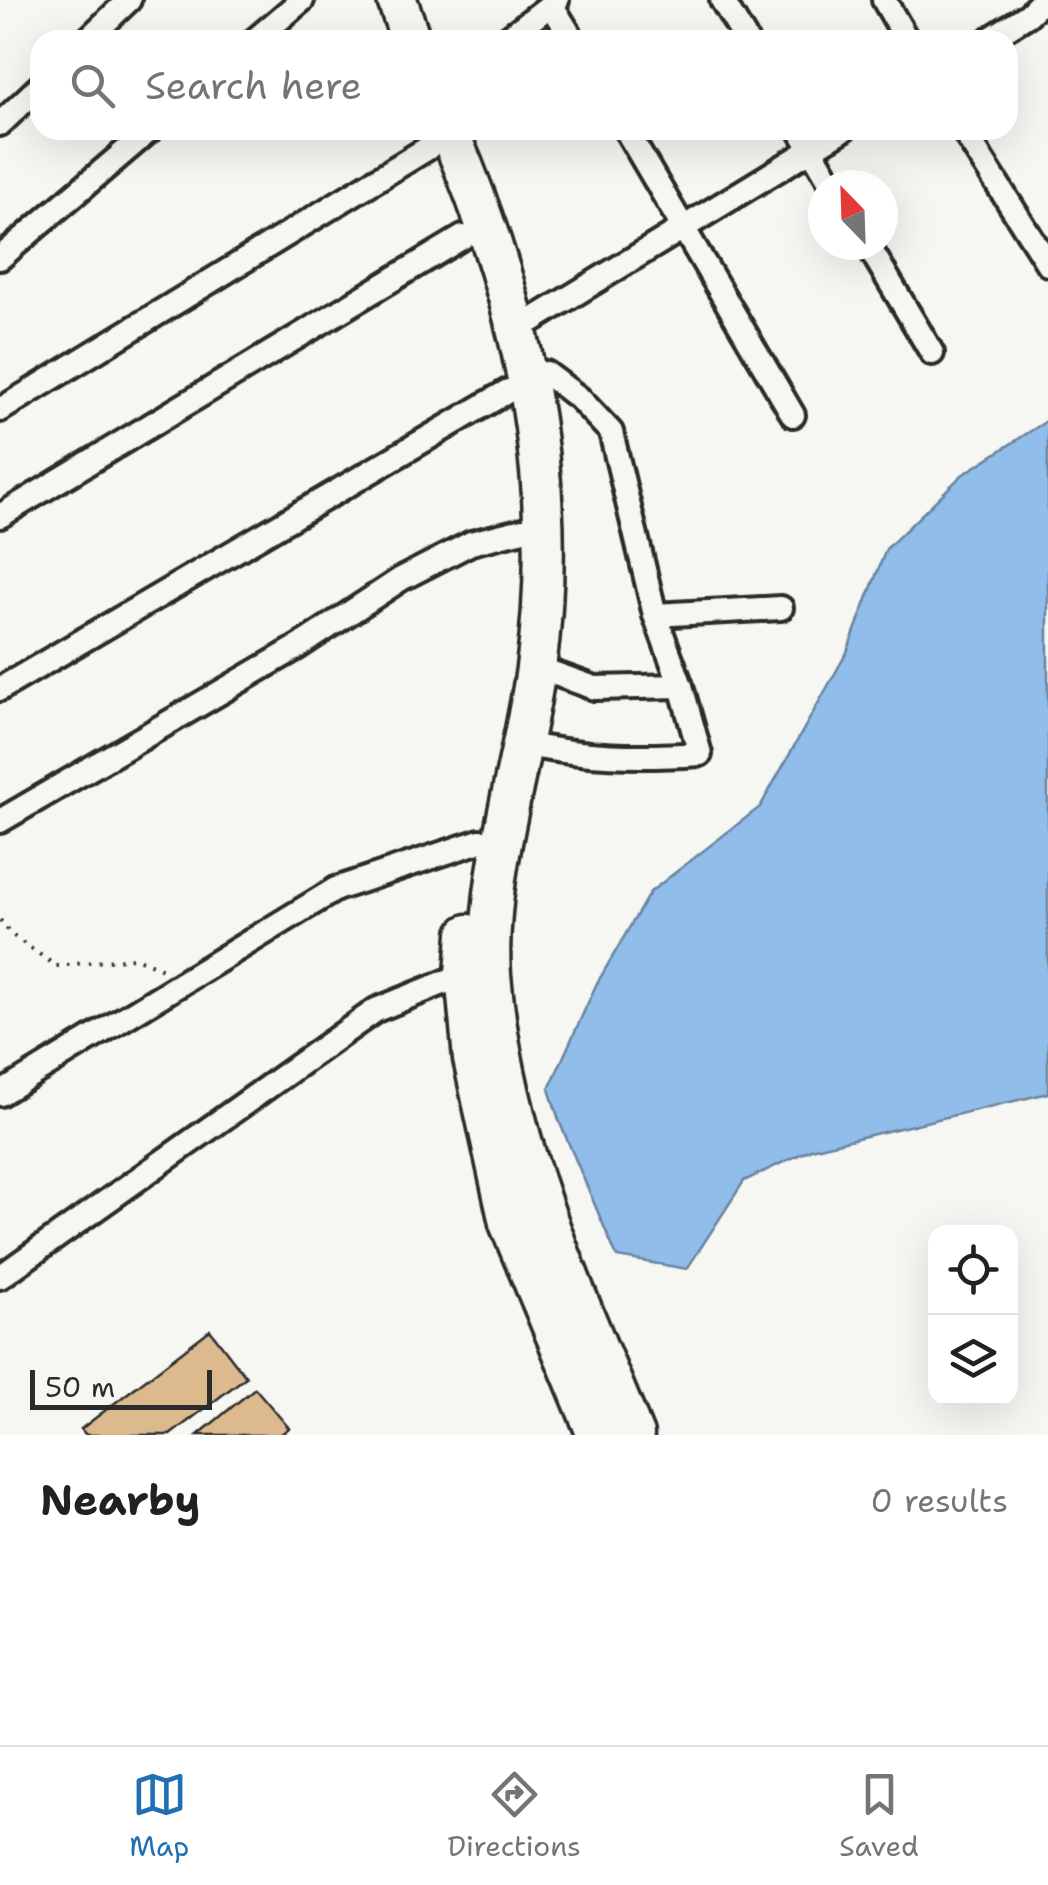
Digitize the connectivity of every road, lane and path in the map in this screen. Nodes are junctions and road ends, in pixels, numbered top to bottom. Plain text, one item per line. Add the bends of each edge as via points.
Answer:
1 (129, 0) edge
2 (302, 0) edge
3 (370, 0) edge
4 (398, 0) edge
5 (722, 0) edge
6 (884, 0) edge
7 (1044, 0) edge
8 (554, 2) edge
9 (98, 30) edge
10 (267, 30) edge
11 (380, 30) edge
12 (408, 30) edge
13 (517, 30) edge
14 (567, 30) edge
15 (740, 30) edge
16 (901, 30) edge
17 (1004, 30) edge
18 (30, 96) edge
19 (0, 124) edge
20 (138, 140) edge
21 (426, 140) edge
22 (433, 140) edge
23 (434, 140) edge
24 (632, 140) edge
25 (805, 140) edge
26 (969, 140) edge
27 (823, 170) edge
28 (684, 228) junction
29 (463, 237) junction
30 (0, 258) edge
31 (877, 260) edge
32 (1048, 264) edge
33 (518, 329) junction
34 (932, 353) dead end
35 (518, 385) junction
36 (0, 410) edge
37 (792, 415) dead end
38 (0, 516) edge
39 (523, 530) junction
40 (781, 608) dead end
41 (655, 616) junction
42 (536, 666) junction
43 (681, 686) junction
44 (0, 689) edge
45 (522, 744) junction
46 (0, 820) edge
47 (480, 841) junction
48 (0, 920) edge
49 (465, 974) junction
50 (190, 980) junction
51 (0, 1094) edge
52 (0, 1277) edge
53 (597, 1435) edge
54 (634, 1435) edge

1 - 9 street
2 - 10 street
3 - 11 highway
4 - 12 highway
5 - 15 street
6 - 16 street
7 - 17 street
8 - 13 street
8 - 14 street
18 - 19 street
20 - 30 street
21 - 36 street
22 - 29 highway
23 - 33 highway via 486,226
24 - 28 street
25 - 27 street
25 - 28 street
26 - 32 street
28 - 33 street
28 - 37 street
29 - 35 highway
29 - 38 street
31 - 34 street
33 - 35 highway
35 - 39 highway
35 - 41 street via 546,373 611,432
35 - 42 highway via 540,456 546,528
35 - 44 street
39 - 46 street via 471,543 401,579 298,647
39 - 47 highway via 519,665
40 - 41 street
41 - 43 street
42 - 43 street via 596,688
42 - 45 highway
43 - 45 street via 700,754 628,758
45 - 54 highway via 492,906 491,972 502,1053 542,1212
47 - 49 highway
47 - 50 street via 336,889
48 - 50 path via 56,966 135,958
49 - 52 street via 376,1010
49 - 53 highway via 473,1059 509,1222
50 - 51 street

